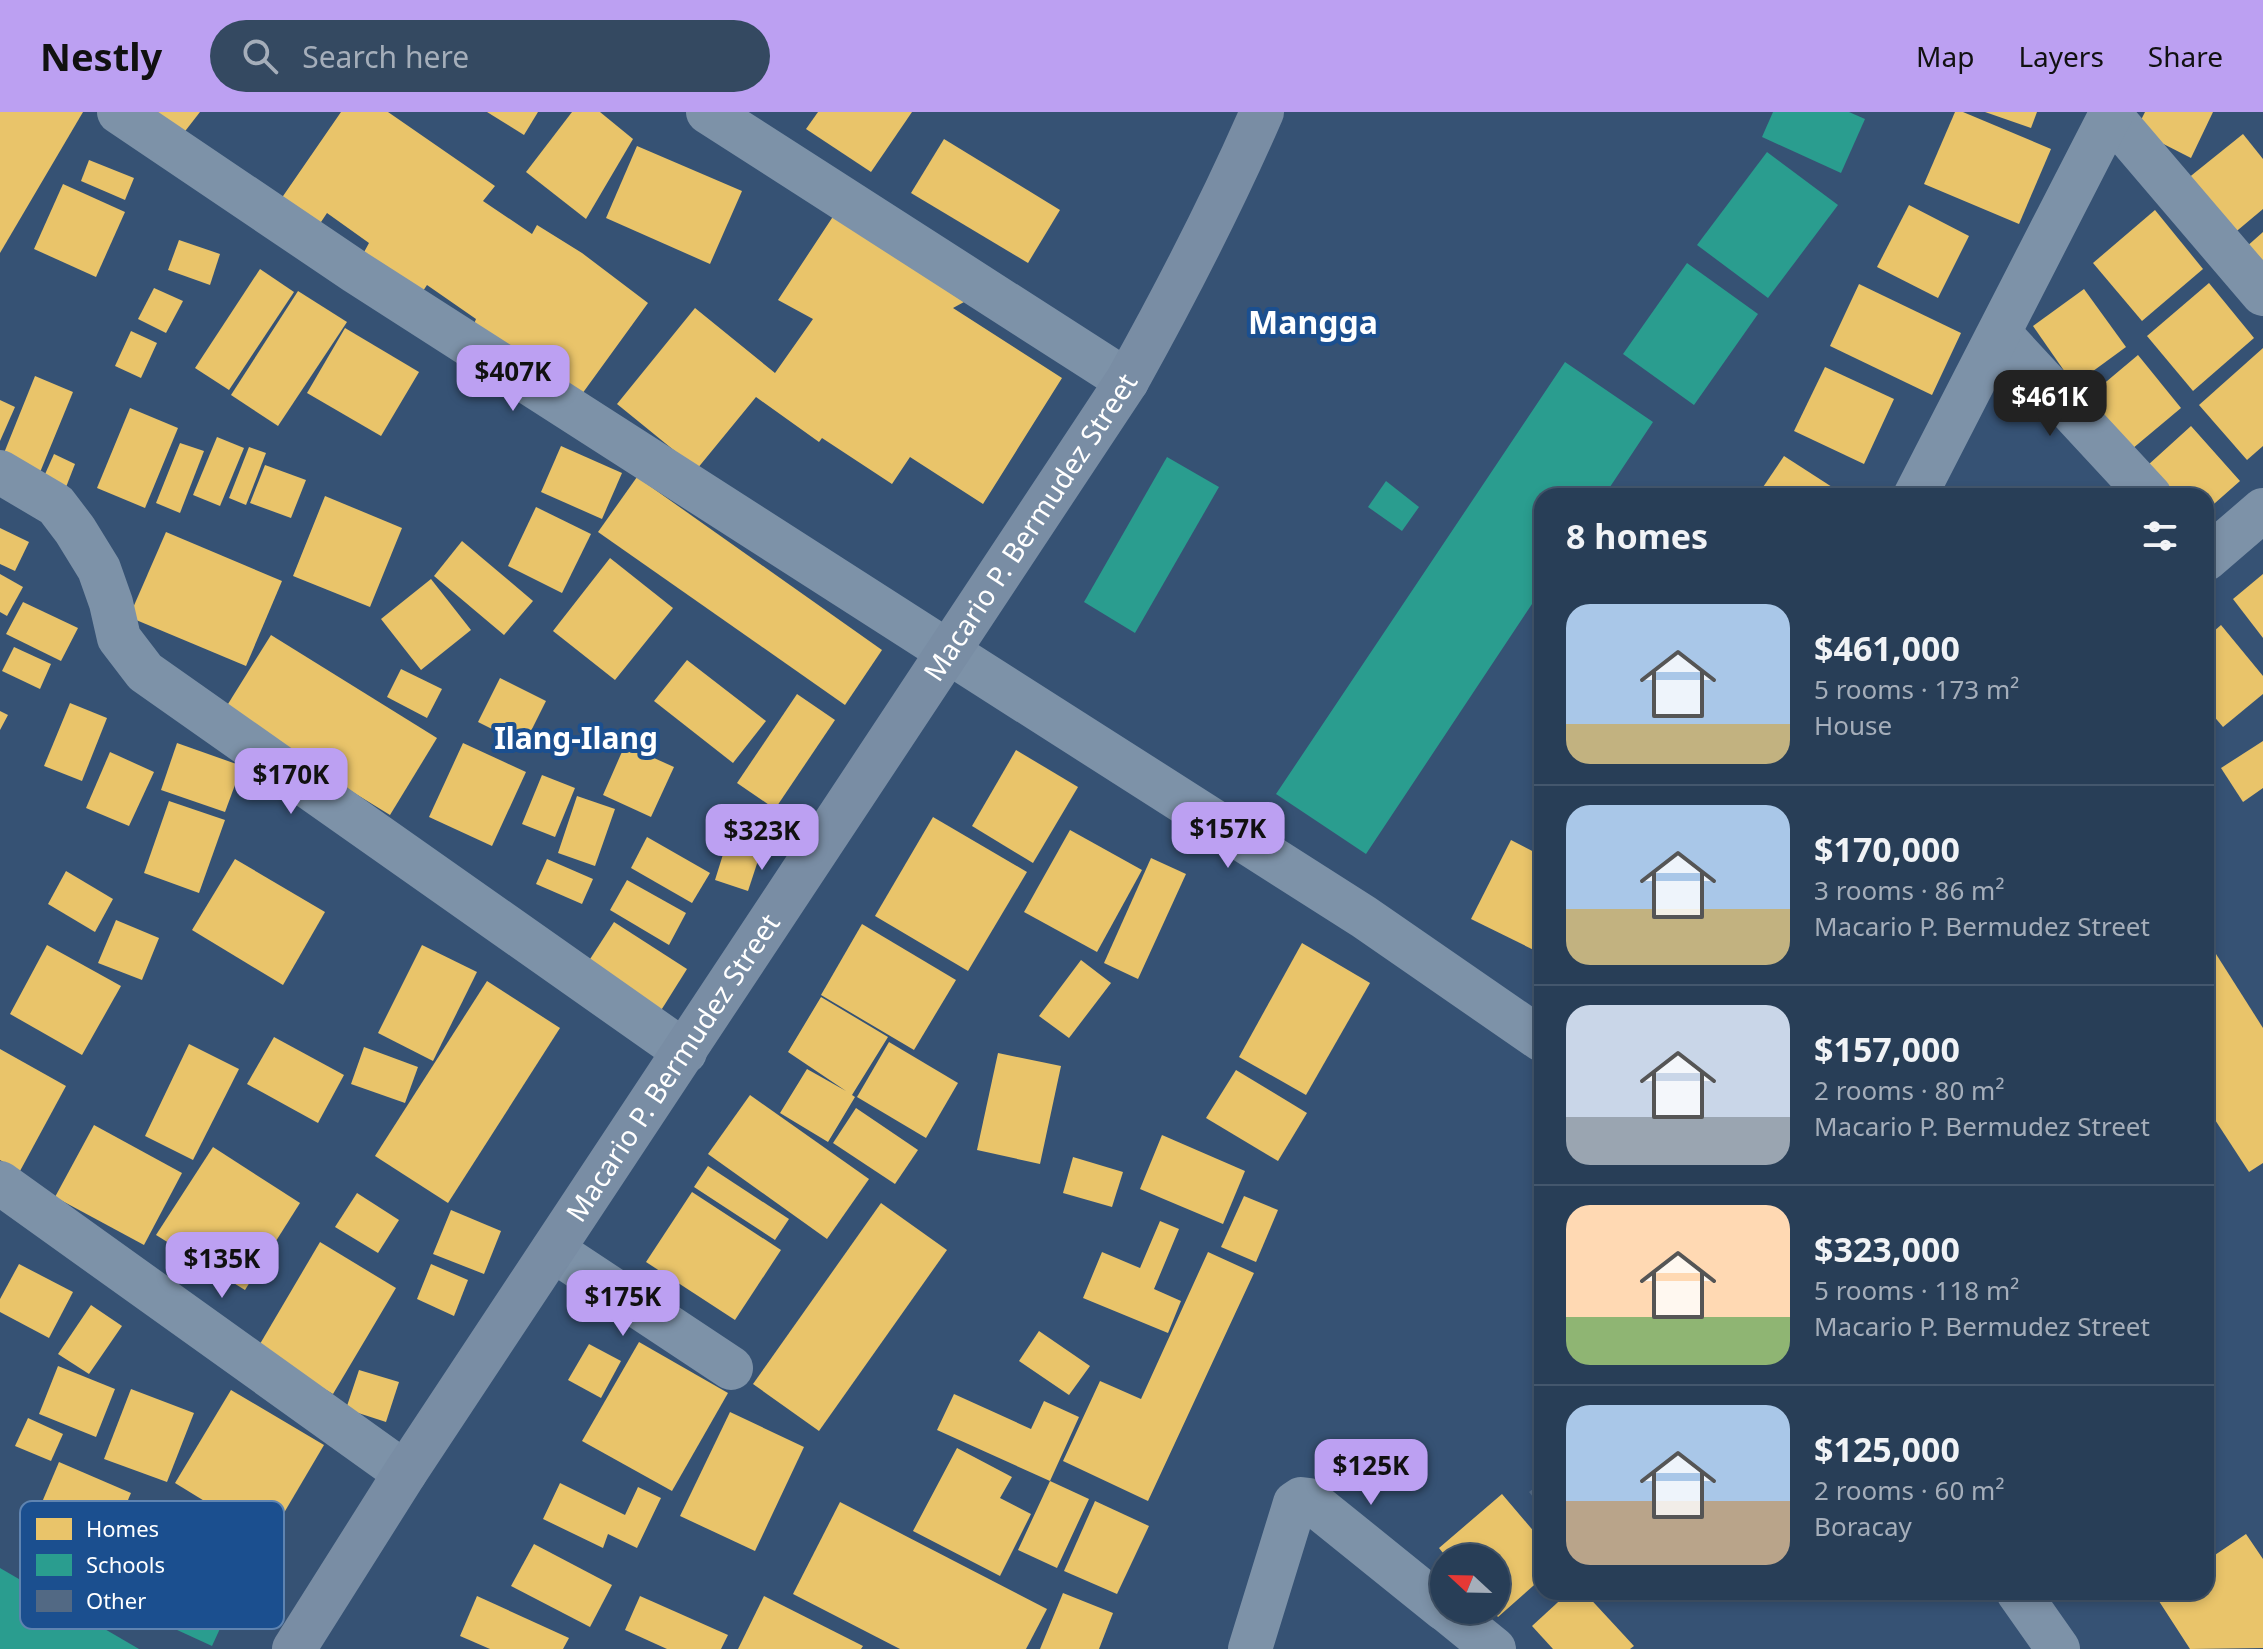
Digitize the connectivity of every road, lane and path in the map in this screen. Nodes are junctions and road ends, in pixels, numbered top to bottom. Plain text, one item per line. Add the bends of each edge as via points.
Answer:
1 (119, 112) edge
2 (708, 112) edge
3 (1262, 112) edge
4 (2111, 114) edge
5 (2263, 294) edge
6 (2000, 334) junction
7 (1127, 381) junction
8 (0, 472) edge
9 (1919, 488) edge
10 (2143, 488) edge
11 (2263, 510) edge
12 (2214, 551) edge
13 (947, 651) junction
14 (1534, 1034) edge
15 (685, 1052) junction
16 (0, 1183) edge
17 (553, 1250) junction
18 (731, 1368) dead end
19 (405, 1473) junction
20 (1430, 1597) edge
21 (2024, 1600) edge
22 (1463, 1624) edge
23 (294, 1649) edge
24 (1250, 1649) edge
25 (1494, 1649) edge
26 (2058, 1649) edge

1 - 13 street via 356,272
2 - 7 street
3 - 7 main road, Macario P. Bermudez Street via 1184,277
4 - 5 street
4 - 6 street
6 - 9 street
6 - 10 street
7 - 13 main road, Macario P. Bermudez Street
8 - 15 street via 56,505 75,530 99,569 119,638 145,672
11 - 12 street
13 - 14 street via 1364,917
13 - 15 main road, Macario P. Bermudez Street
15 - 17 main road, Macario P. Bermudez Street
16 - 19 street
17 - 18 street
17 - 19 main road, Macario P. Bermudez Street
19 - 23 main road, Macario P. Bermudez Street
20 - 24 street via 1309,1500 1301,1499 1295,1503
21 - 26 street
22 - 25 street

